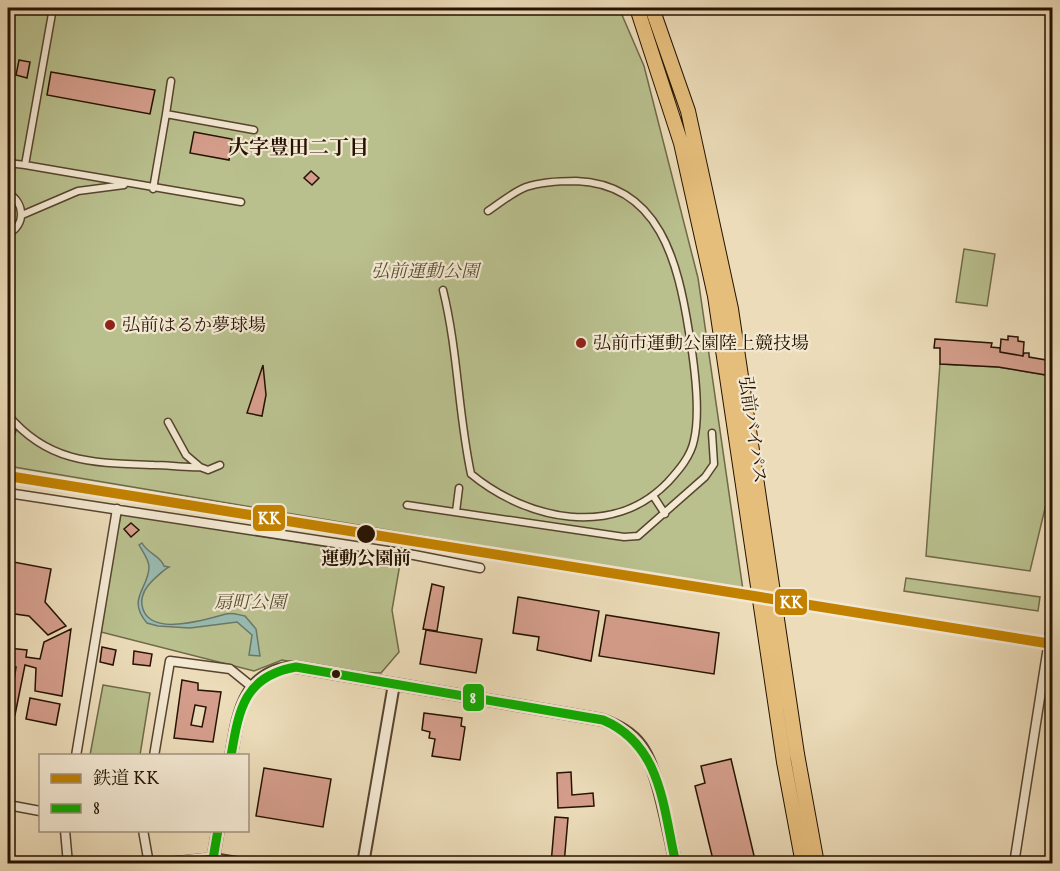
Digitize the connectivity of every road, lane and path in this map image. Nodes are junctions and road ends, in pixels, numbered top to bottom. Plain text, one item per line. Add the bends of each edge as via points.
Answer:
1 (53, 8) edge
2 (631, 8) edge
3 (637, 8) edge
4 (654, 8) edge
5 (649, 44) junction
6 (171, 81) dead end
7 (166, 114) junction
8 (254, 130) dead end
9 (8, 163) edge
10 (25, 165) junction
11 (131, 185) junction
12 (153, 189) junction
13 (8, 193) edge
14 (241, 202) dead end
15 (488, 211) dead end
16 (22, 215) junction
17 (8, 234) edge
18 (443, 290) dead end
19 (8, 415) edge
20 (168, 422) dead end
21 (712, 433) dead end
22 (8, 440) edge
23 (220, 465) dead end
24 (200, 467) junction
25 (459, 489) dead end
26 (8, 493) edge
27 (654, 496) junction
28 (407, 505) dead end
29 (117, 509) junction
30 (456, 512) junction
31 (665, 514) junction
32 (480, 568) dead end
33 (765, 588) junction
34 (769, 619) junction
35 (1053, 621) edge
36 (394, 684) junction
37 (251, 686) junction
38 (76, 754) edge
39 (154, 754) edge
40 (231, 754) edge
41 (8, 805) edge
42 (39, 811) edge
43 (66, 832) edge
44 (143, 832) edge
45 (218, 832) edge
46 (213, 859) junction
47 (68, 864) edge
48 (149, 864) edge
49 (164, 864) edge
50 (243, 864) edge
51 (363, 864) edge
52 (676, 864) edge
53 (803, 864) edge
54 (817, 864) edge
55 (1014, 864) edge

1 - 10 street
2 - 5 highway
3 - 5 highway, 弘前バイパス
4 - 33 highway, 弘前バイパス via 688,111 732,309
5 - 33 highway, 弘前バイパス via 681,143 715,296
6 - 7 street
7 - 8 street
7 - 12 street
9 - 10 street
10 - 11 street
11 - 12 street
11 - 16 street via 78,191
12 - 14 street
13 - 16 street via 18,201
15 - 27 street via 526,187 563,181 590,182 613,187 635,199 664,240 677,268 692,346 694,440 676,473
16 - 17 street
18 - 27 street via 453,334 471,474 489,488 550,515 582,519 638,506
19 - 22 street via 12,431
19 - 24 street via 41,444 76,460
20 - 24 street via 186,455
21 - 31 street via 714,464
23 - 24 street via 208,470
25 - 30 street
26 - 29 street
27 - 31 street
28 - 30 street
29 - 32 street
29 - 38 street
30 - 31 street via 624,537 638,536
33 - 34 highway, 弘前バイパス
34 - 53 highway, 弘前バイパス
34 - 54 highway, 弘前バイパス
35 - 55 street
36 - 37 street via 296,667 282,668
36 - 51 street
36 - 52 street via 576,714 624,729 650,762
37 - 39 street via 230,669 170,661
37 - 40 street via 239,712
41 - 42 street
43 - 47 street
44 - 48 street
45 - 46 street
46 - 49 street
46 - 50 street

